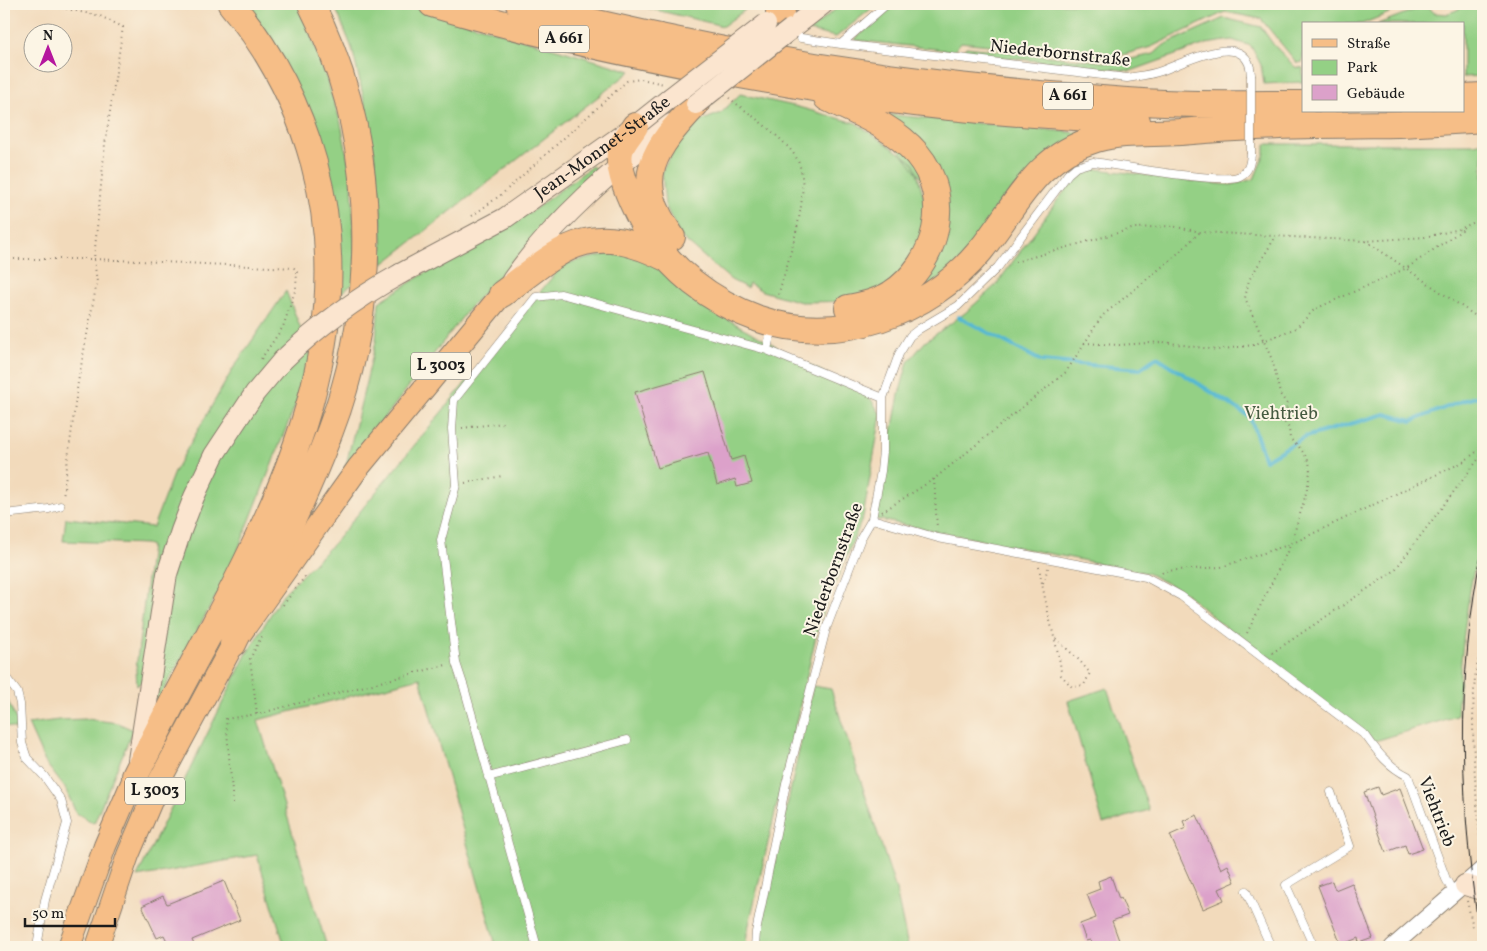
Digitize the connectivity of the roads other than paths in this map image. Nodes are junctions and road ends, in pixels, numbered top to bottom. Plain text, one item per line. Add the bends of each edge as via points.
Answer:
1 (231, 4) edge
2 (311, 4) edge
3 (432, 4) edge
4 (519, 4) edge
5 (588, 4) edge
6 (823, 4) edge
7 (887, 4) edge
8 (785, 19) edge
9 (628, 31) junction
10 (841, 44) junction
11 (806, 87) junction
12 (1483, 96) edge
13 (1464, 97) edge
14 (696, 104) junction
15 (1302, 104) edge
16 (1483, 119) edge
17 (635, 126) junction
18 (1227, 127) junction
19 (620, 164) junction
20 (668, 259) junction
21 (502, 294) junction
22 (771, 331) dead end
23 (767, 350) junction
24 (884, 398) junction
25 (60, 506) road end
26 (4, 514) edge
27 (872, 519) junction
28 (233, 644) junction
29 (4, 675) edge
30 (627, 740) dead end
31 (135, 776) junction
32 (488, 777) junction
33 (1331, 792) dead end
34 (1479, 864) edge
35 (1468, 890) edge
36 (1246, 891) dead end
37 (37, 947) edge
38 (69, 947) edge
39 (97, 947) edge
40 (536, 947) edge
41 (755, 947) edge
42 (1271, 947) edge
43 (1314, 947) edge
44 (1392, 947) edge

1 - 31 highway via 279,74 312,155 327,231 327,324 317,380 281,487 236,582
2 - 28 highway via 341,78 359,158 365,231 361,306 350,367 323,451
3 - 11 highway, A 661 via 617,51
4 - 9 highway, A 661
5 - 9 highway
6 - 8 main road, Jean-Monnet-Straße / L 3003
7 - 10 lane
8 - 10 lane
8 - 14 main road, Jean-Monnet-Straße / L 3003, bridge
8 - 17 main road, Jean-Monnet-Straße / L 3003, bridge via 669,98
9 - 15 highway, A 661 via 793,63 944,85 1162,103
10 - 24 lane, Niederbornstraße, bridge via 1127,78 1159,72 1213,51 1225,50 1236,52 1248,61 1251,74 1248,170 1236,178 1223,179 1093,162 1076,167 1059,184 998,267 958,306 910,336 899,354
11 - 14 highway via 878,124 919,156 933,186 937,211 927,255 912,277 874,302 841,310 791,309 738,292 703,269 682,249 661,220 654,206 651,169 670,132
11 - 18 highway, A 661 via 941,106
12 - 13 highway
14 - 19 main road, L 3003
16 - 18 highway, A 661
17 - 19 highway via 620,150
17 - 31 main road, Jean-Monnet-Straße / L 3003, bridge via 505,218 372,290 316,329 282,361 255,393 214,454 167,574
18 - 20 highway via 1128,133 1096,139 1066,152 1033,178 982,248 951,280 918,302 870,321 815,328 772,323 722,303 698,287
19 - 20 highway via 638,214
19 - 21 main road, L 3003 via 528,258
20 - 21 highway via 621,240 591,241 557,253
21 - 28 main road, L 3003 via 358,468
22 - 23 lane
23 - 24 lane
23 - 32 lane via 561,294 536,297 454,400 452,429 456,485 442,540 456,662
24 - 27 lane, Niederbornstraße via 883,450
25 - 26 lane
27 - 35 lane, Viehtrieb via 938,538 1146,577 1181,596 1366,736 1388,764 1408,776 1446,879
27 - 41 lane, Niederbornstraße via 860,538 826,630 786,784
28 - 39 main road, L 3003 via 160,780 128,856
29 - 37 lane via 18,692 22,743 27,758 61,800 67,823 45,900
30 - 32 lane
31 - 38 main road, L 3003 via 105,846
32 - 40 lane
33 - 43 lane via 1350,846 1286,885
34 - 35 street
35 - 44 street
36 - 42 lane

